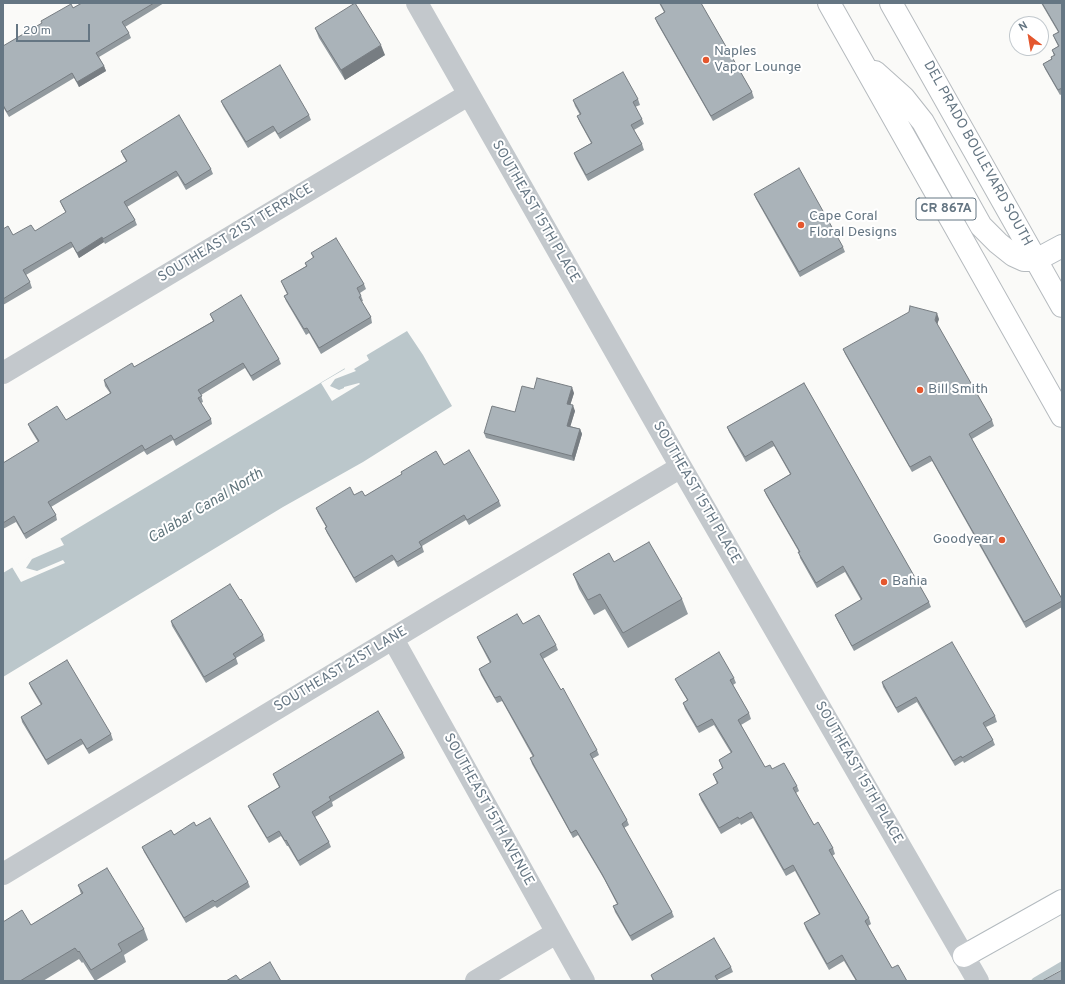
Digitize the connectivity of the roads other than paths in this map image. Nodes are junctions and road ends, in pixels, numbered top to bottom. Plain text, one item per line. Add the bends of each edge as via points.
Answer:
1 (417, 3) edge
2 (830, 3) edge
3 (891, 3) edge
4 (861, 59) junction
5 (468, 95) junction
6 (1062, 246) edge
7 (1036, 260) junction
8 (1062, 306) edge
9 (3, 373) edge
10 (1062, 416) edge
11 (681, 467) junction
12 (393, 639) junction
13 (3, 874) edge
14 (1062, 901) edge
15 (556, 933) junction
16 (964, 956) junction
17 (476, 981) edge
18 (584, 981) edge
19 (978, 981) edge

1 - 5 street, SOUTHEAST 15TH PLACE
2 - 4 main road, CR 867A
3 - 7 main road, DEL PRADO BOULEVARD SOUTH
4 - 7 main road via 904,98 923,122 981,226 1013,255 1024,260
4 - 10 main road, CR 867A
5 - 9 street, SOUTHEAST 21ST TERRACE
5 - 11 street, SOUTHEAST 15TH PLACE
6 - 7 main road
7 - 8 main road, DEL PRADO BOULEVARD SOUTH
11 - 12 street, SOUTHEAST 21ST LANE
11 - 16 street, SOUTHEAST 15TH PLACE
12 - 13 street, SOUTHEAST 21ST LANE
12 - 15 street, SOUTHEAST 15TH AVENUE
14 - 16 main road
15 - 17 street
15 - 18 street, SOUTHEAST 15TH AVENUE
16 - 19 street, SOUTHEAST 15TH PLACE

